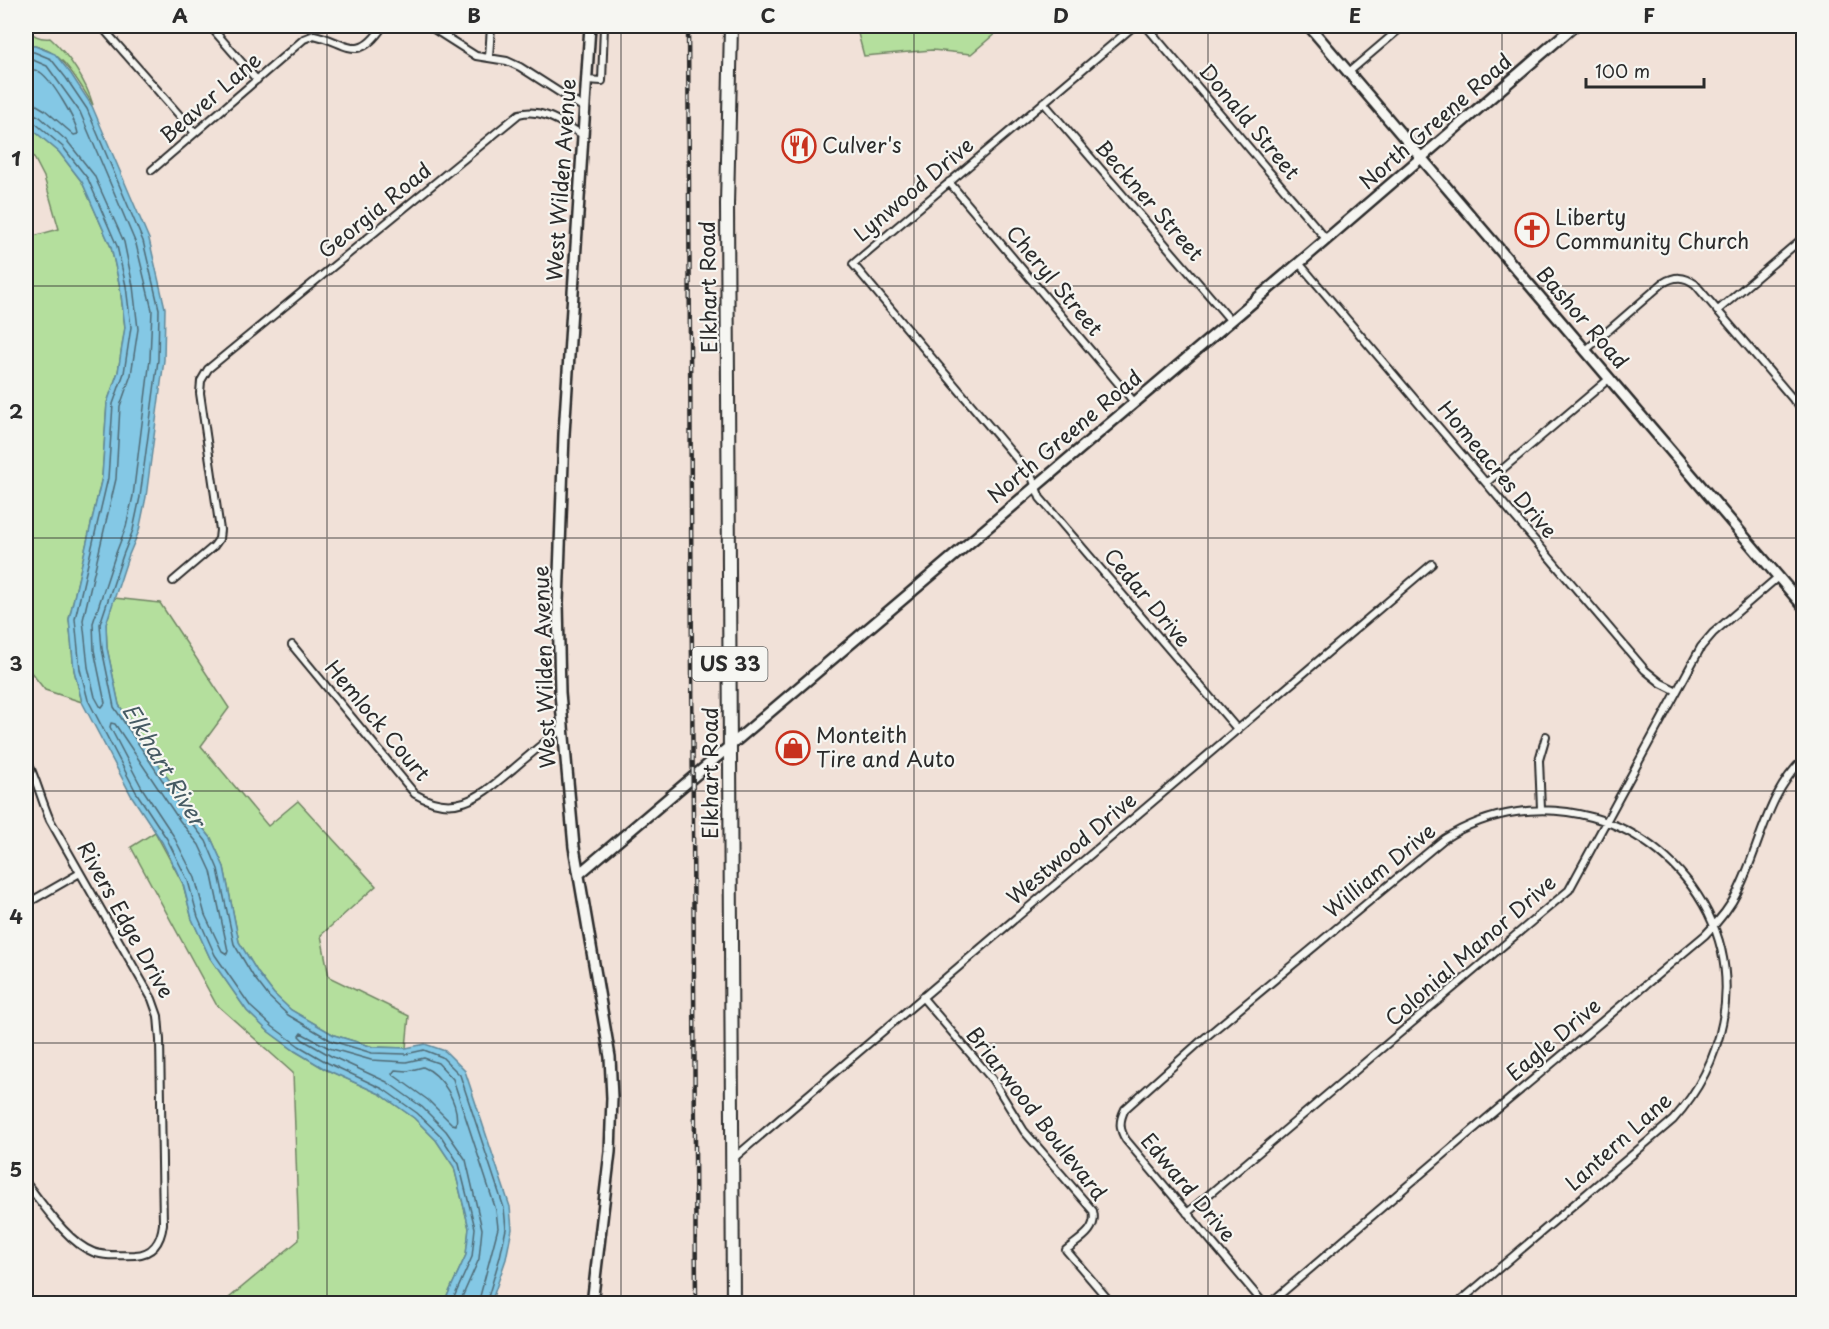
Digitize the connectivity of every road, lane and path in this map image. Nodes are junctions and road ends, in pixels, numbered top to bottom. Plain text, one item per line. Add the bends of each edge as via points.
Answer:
1 (101, 26) edge
2 (210, 26) edge
3 (383, 26) edge
4 (429, 26) edge
5 (491, 26) edge
6 (590, 26) edge
7 (604, 26) edge
8 (731, 26) edge
9 (1134, 26) edge
10 (1146, 26) edge
11 (1309, 26) edge
12 (1403, 26) edge
13 (1574, 26) edge
14 (489, 58) junction
15 (1348, 72) junction
16 (257, 80) junction
17 (586, 80) junction
18 (1043, 102) junction
19 (584, 108) junction
20 (195, 133) junction
21 (583, 135) junction
22 (1422, 158) junction
23 (152, 170) dead end
24 (949, 182) junction
25 (1803, 237) edge
26 (1327, 240) junction
27 (1299, 263) junction
28 (1717, 311) junction
29 (1231, 321) junction
30 (1586, 350) junction
31 (1610, 378) junction
32 (1803, 393) edge
33 (1794, 401) junction
34 (1134, 402) junction
35 (1803, 412) edge
36 (1486, 483) junction
37 (1035, 485) junction
38 (1432, 564) dead end
39 (1778, 577) junction
40 (173, 581) dead end
41 (1803, 607) edge
42 (292, 645) dead end
43 (1677, 691) junction
44 (563, 728) junction
45 (1238, 730) junction
46 (1546, 736) dead end
47 (730, 746) junction
48 (26, 759) edge
49 (1803, 759) edge
50 (1541, 809) junction
51 (1606, 821) junction
52 (80, 873) junction
53 (579, 874) junction
54 (26, 904) edge
55 (1714, 927) junction
56 (1281, 975) joint
57 (922, 997) junction
58 (733, 1159) junction
59 (26, 1183) edge
60 (1187, 1213) junction
61 (592, 1304) edge
62 (733, 1304) edge
63 (1112, 1304) edge
64 (1264, 1304) edge
65 (1269, 1304) edge
66 (1457, 1304) edge

1 - 20 street
2 - 16 street
3 - 16 street, Beaver Lane via 372,40 357,48 310,36
4 - 14 street via 468,52
5 - 14 street
6 - 17 street, West Wilden Avenue
7 - 17 street via 602,81
8 - 47 highway, Elkhart Road / US 33 via 727,204
9 - 18 street, Lynwood Drive
10 - 26 street, Donald Street
11 - 15 street, Bashor Road
12 - 15 street
13 - 22 street, North Greene Road
14 - 19 street via 520,67
15 - 22 street, Bashor Road
16 - 20 street, Beaver Lane
17 - 19 street, West Wilden Avenue
18 - 24 street, Lynwood Drive
18 - 29 street, Beckner Street
19 - 21 street, West Wilden Avenue
20 - 23 street, Beaver Lane
21 - 40 street, Georgia Road via 545,114 519,114 204,374 200,393 219,540
21 - 44 street, West Wilden Avenue via 558,559
22 - 26 street, North Greene Road
22 - 30 street, Bashor Road
24 - 34 street, Cheryl Street
24 - 37 street, Lynwood Drive via 853,264
25 - 28 street
26 - 27 street, North Greene Road
27 - 29 street, North Greene Road
27 - 36 street, Homeacres Drive
28 - 30 street via 1695,284 1681,277 1667,280
28 - 33 street
29 - 34 street, North Greene Road
30 - 31 street, Bashor Road
31 - 36 street
31 - 39 street, Bashor Road
32 - 33 street
33 - 35 street
34 - 37 street, North Greene Road
36 - 43 street, Homeacres Drive via 1645,670
37 - 45 street, Cedar Drive via 1040,498
37 - 47 street, North Greene Road
38 - 45 street, Westwood Drive
39 - 41 street, Bashor Road
39 - 43 street, Colonial Manor Drive via 1706,639
42 - 44 street, Hemlock Court via 415,794 435,803 453,805 475,799
43 - 51 street, Colonial Manor Drive
44 - 53 street, West Wilden Avenue
45 - 57 street, Westwood Drive
46 - 50 street via 1539,760
47 - 53 street, North Greene Road
47 - 58 highway, Elkhart Road / US 33
48 - 52 street, Rivers Edge Drive via 50,820
49 - 55 street, Eagle Drive via 1784,781 1739,889
50 - 51 street, William Drive
50 - 56 street, William Drive via 1496,815 1459,829
51 - 55 street, William Drive via 1638,837 1671,864 1701,901
51 - 60 street, Colonial Manor Drive via 1562,898
52 - 54 street
52 - 59 street, Rivers Edge Drive via 144,983 158,1016 161,1237 142,1254 106,1255 84,1248
53 - 61 street, West Wilden Avenue via 604,1016 612,1098 610,1152
55 - 65 street, Eagle Drive
55 - 66 street, Lantern Lane via 1724,967 1723,1022 1717,1048 1697,1090 1660,1133
56 - 60 street, Edward Drive via 1131,1101 1120,1117 1126,1140
57 - 58 street, Westwood Drive
57 - 63 street, Briarwood Boulevard via 992,1079 1024,1131 1093,1211 1092,1228 1066,1250
58 - 62 highway, Elkhart Road / US 33
60 - 64 street, Edward Drive

